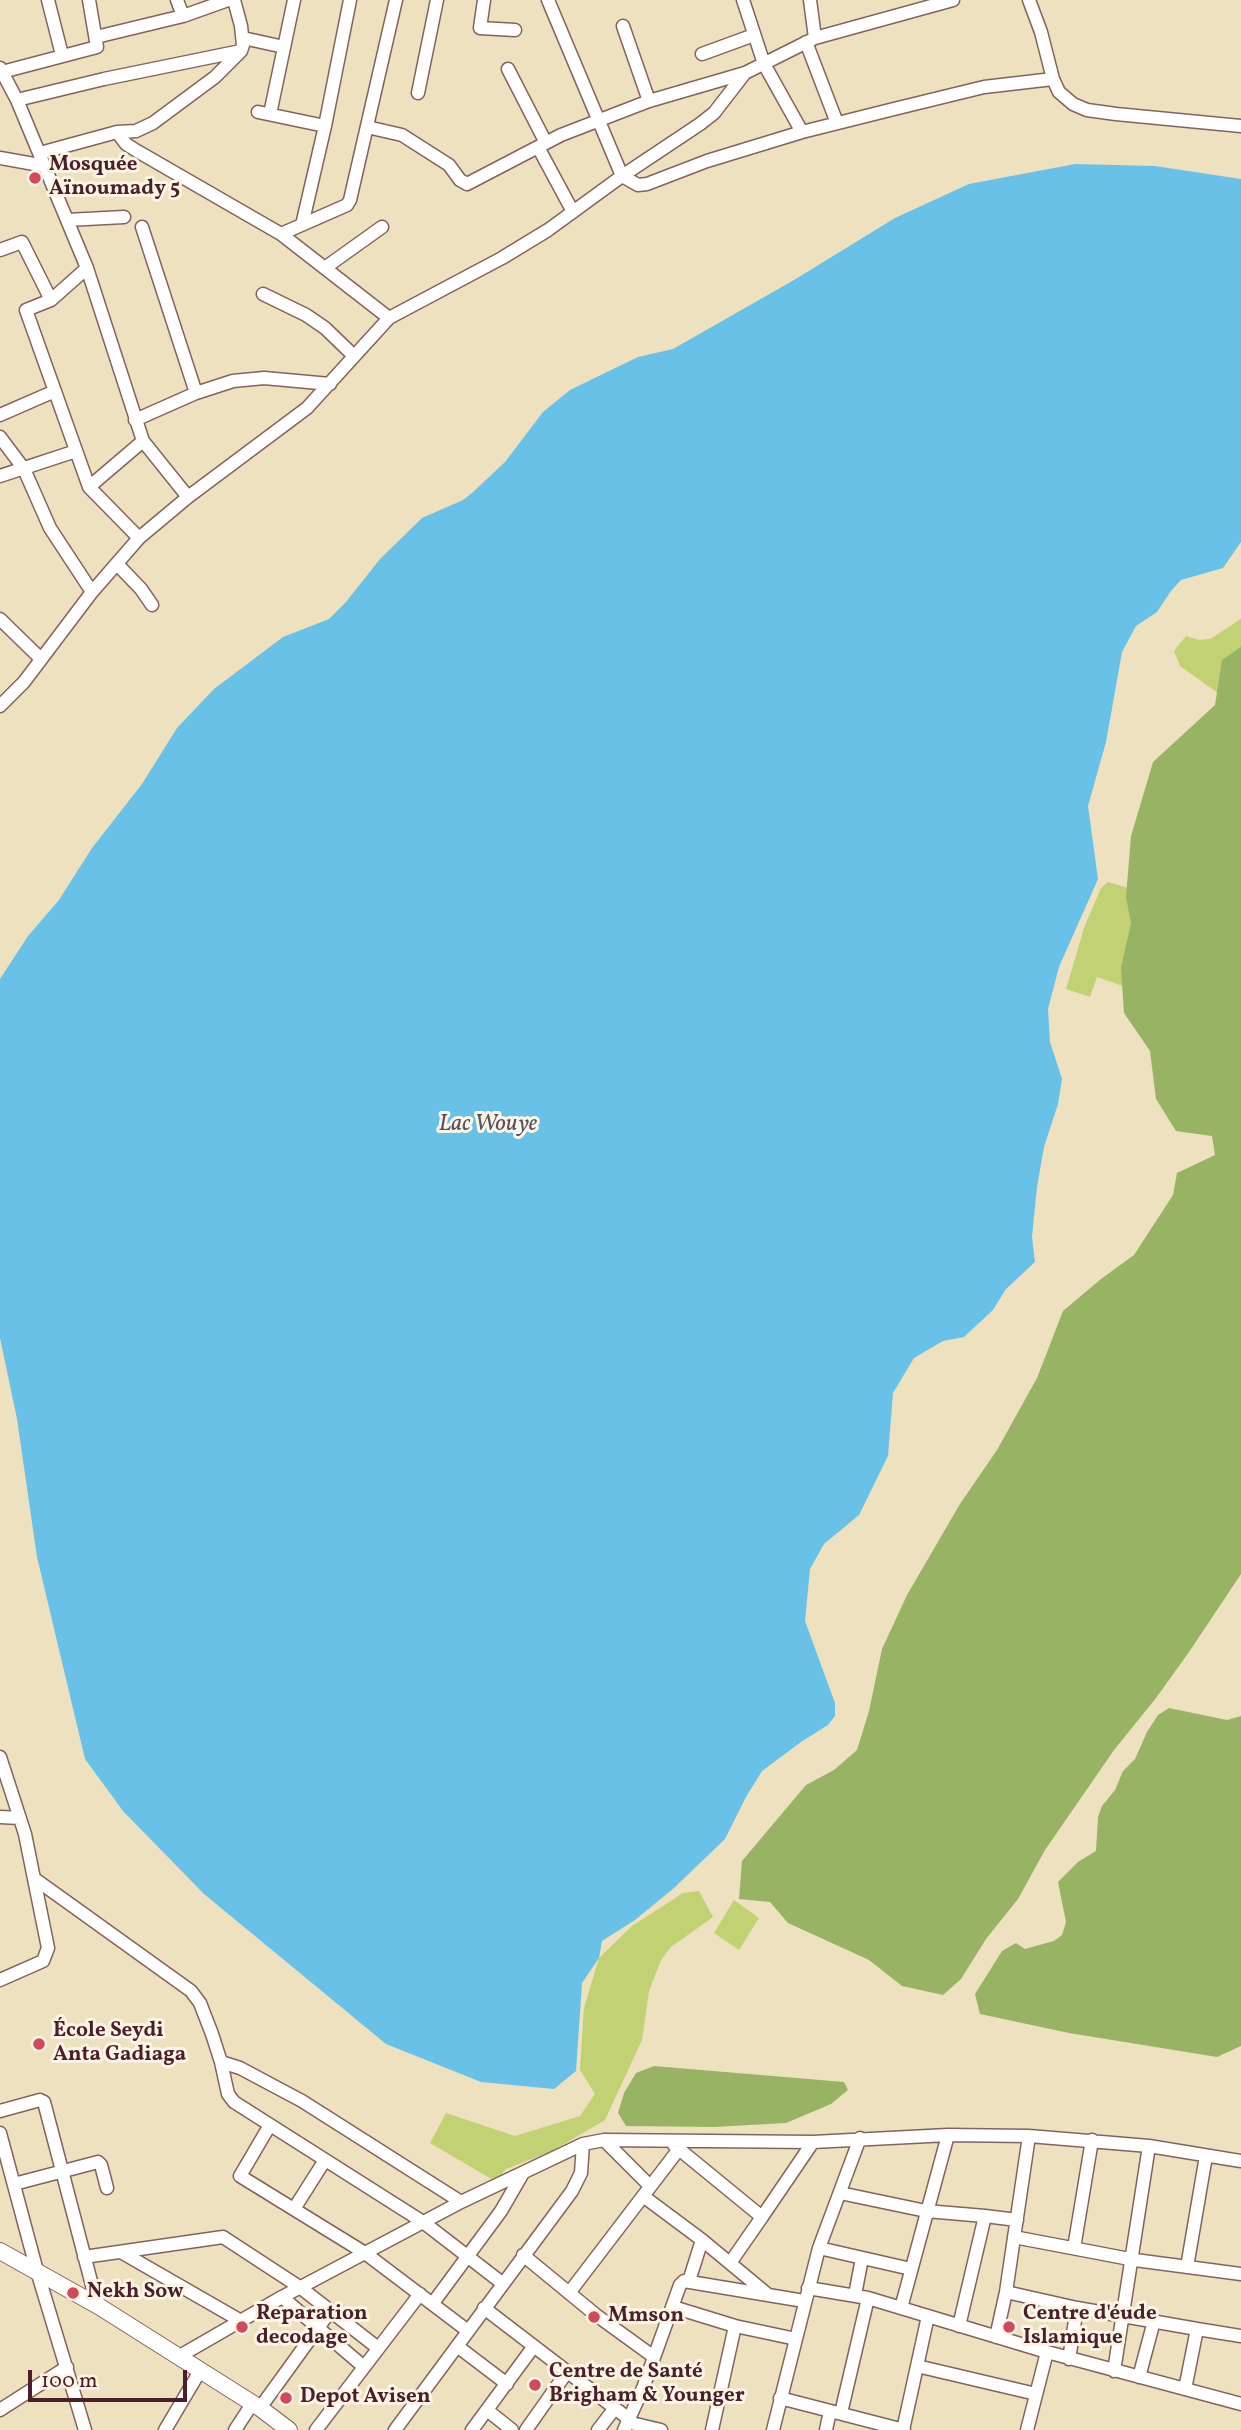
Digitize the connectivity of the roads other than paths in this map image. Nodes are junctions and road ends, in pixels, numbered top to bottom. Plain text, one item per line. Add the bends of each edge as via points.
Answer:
1 (48, 0) edge
2 (89, 0) edge
3 (177, 0) edge
4 (228, 0) edge
5 (234, 0) edge
6 (294, 0) edge
7 (350, 0) edge
8 (396, 0) edge
9 (437, 0) edge
10 (484, 0) edge
11 (548, 0) edge
12 (743, 0) edge
13 (810, 0) edge
14 (953, 0) edge
15 (1028, 0) edge
16 (183, 16) junction
17 (623, 26) dead end
18 (515, 30) dead end
19 (754, 35) junction
20 (96, 37) junction
21 (811, 40) junction
22 (242, 44) junction
23 (284, 47) junction
24 (702, 54) dead end
25 (62, 55) junction
26 (196, 60) junction
27 (764, 64) junction
28 (508, 69) dead end
29 (1, 70) edge
30 (745, 73) junction
31 (1053, 79) junction
32 (204, 85) junction
33 (418, 93) dead end
34 (17, 100) junction
35 (649, 101) junction
36 (598, 121) junction
37 (837, 123) junction
38 (325, 126) junction
39 (1241, 126) edge
40 (367, 127) junction
41 (117, 132) junction
42 (802, 132) junction
43 (542, 145) junction
44 (40, 153) junction
45 (0, 158) edge
46 (45, 166) junction
47 (622, 176) junction
48 (573, 212) junction
49 (124, 216) dead end
50 (68, 220) junction
51 (302, 225) junction
52 (142, 227) dead end
53 (382, 227) dead end
54 (281, 234) junction
55 (0, 250) edge
56 (326, 267) junction
57 (87, 268) junction
58 (263, 293) dead end
59 (51, 300) junction
60 (389, 318) junction
61 (354, 356) junction
62 (330, 384) junction
63 (55, 391) junction
64 (196, 393) junction
65 (0, 415) edge
66 (135, 420) junction
67 (0, 437) edge
68 (142, 441) junction
69 (76, 451) junction
70 (24, 469) junction
71 (0, 476) edge
72 (89, 486) junction
73 (188, 497) junction
74 (139, 538) junction
75 (117, 564) junction
76 (92, 592) junction
77 (152, 605) dead end
78 (0, 619) edge
79 (41, 659) junction
80 (0, 706) edge
81 (0, 1757) edge
82 (0, 1817) edge
83 (20, 1818) junction
84 (34, 1879) junction
85 (0, 1980) edge
86 (221, 2062) junction
87 (0, 2111) edge
88 (270, 2125) junction
89 (0, 2133) edge
90 (948, 2135) junction
91 (1029, 2136) junction
92 (860, 2138) junction
93 (604, 2140) junction
94 (1092, 2140) junction
95 (813, 2142) junction
96 (583, 2144) junction
97 (674, 2144) junction
98 (1149, 2146) junction
99 (1206, 2155) junction
100 (326, 2160) junction
101 (1241, 2161) edge
102 (62, 2173) junction
103 (523, 2173) junction
104 (14, 2184) junction
105 (107, 2188) dead end
106 (646, 2191) junction
107 (840, 2193) junction
108 (461, 2202) junction
109 (294, 2209) junction
110 (926, 2211) junction
111 (762, 2217) junction
112 (985, 2217) junction
113 (1017, 2220) junction
114 (424, 2222) junction
115 (1014, 2237) junction
116 (702, 2240) junction
117 (819, 2248) junction
118 (1074, 2248) junction
119 (121, 2252) junction
120 (1, 2253) edge
121 (365, 2253) junction
122 (523, 2255) junction
123 (467, 2256) junction
124 (84, 2257) junction
125 (862, 2258) junction
126 (1131, 2259) junction
127 (730, 2263) junction
128 (1187, 2267) junction
129 (911, 2269) junction
130 (37, 2271) junction
131 (1241, 2274) edge
132 (689, 2281) junction
133 (502, 2283) junction
134 (301, 2288) junction
135 (808, 2288) junction
136 (1006, 2292) junction
137 (569, 2293) junction
138 (420, 2294) junction
139 (769, 2295) junction
140 (855, 2295) junction
141 (282, 2297) junction
142 (869, 2298) junction
143 (804, 2301) junction
144 (433, 2304) junction
145 (100, 2306) junction
146 (673, 2307) junction
147 (484, 2308) junction
148 (901, 2308) junction
149 (1077, 2308) junction
150 (331, 2310) junction
151 (1122, 2315) junction
152 (928, 2316) junction
153 (241, 2321) junction
154 (1154, 2321) junction
155 (735, 2326) junction
156 (959, 2326) junction
157 (317, 2327) junction
158 (1197, 2329) junction
159 (468, 2331) junction
160 (1241, 2336) edge
161 (996, 2337) junction
162 (796, 2339) junction
163 (457, 2346) junction
164 (534, 2346) junction
165 (378, 2348) junction
166 (1047, 2352) junction
167 (178, 2357) junction
168 (654, 2357) junction
169 (1069, 2359) junction
170 (917, 2366) junction
171 (66, 2367) junction
172 (364, 2367) junction
173 (200, 2371) junction
174 (1114, 2371) junction
175 (567, 2372) junction
176 (1139, 2377) junction
177 (507, 2384) junction
178 (1185, 2389) junction
179 (1036, 2394) junction
180 (780, 2398) junction
181 (1241, 2404) edge
182 (2, 2406) edge
183 (256, 2406) junction
184 (615, 2408) junction
185 (487, 2410) junction
186 (835, 2412) junction
187 (627, 2424) edge
188 (398, 2426) edge
189 (85, 2430) edge
190 (165, 2430) edge
191 (236, 2430) edge
192 (289, 2430) edge
193 (316, 2430) edge
194 (412, 2430) edge
195 (472, 2430) edge
196 (512, 2430) edge
197 (526, 2430) edge
198 (598, 2430) edge
199 (661, 2430) edge
200 (712, 2430) edge
201 (773, 2430) edge
202 (825, 2430) edge
203 (903, 2430) edge
204 (1027, 2430) edge

1 - 25 street
2 - 20 street
3 - 16 street
4 - 16 street
5 - 22 street
6 - 23 street
7 - 38 street
8 - 40 street
9 - 33 street
10 - 18 street via 480,28
11 - 36 street
12 - 19 street
13 - 21 street
14 - 21 street
15 - 31 street
16 - 20 street
17 - 35 street
19 - 24 street
19 - 27 street
20 - 25 street via 94,48
21 - 27 street
21 - 37 street
22 - 23 street
22 - 26 street
22 - 32 street
23 - 38 street via 264,113
25 - 29 street
26 - 32 street
26 - 34 street
27 - 30 street
27 - 42 street
28 - 43 street
29 - 34 street
30 - 35 street
30 - 47 street via 714,113
31 - 37 street via 984,87
31 - 39 street via 1067,100 1087,110
32 - 41 street via 153,123 136,131
34 - 44 street
35 - 36 street
36 - 43 street
36 - 47 street
37 - 42 street
38 - 51 street
40 - 43 street via 402,135 449,165 467,184
40 - 51 street via 349,203
41 - 44 street
41 - 54 street via 137,151
42 - 47 street via 647,184 638,185
43 - 48 street
44 - 46 street
45 - 46 street
46 - 50 street
47 - 48 street
48 - 60 street via 502,258
49 - 50 street
50 - 57 street
51 - 54 street
52 - 64 street
53 - 56 street
54 - 56 street
55 - 59 street via 22,242
56 - 60 street
57 - 59 street
57 - 66 street
58 - 61 street via 325,328
59 - 63 street via 26,310
60 - 61 street
61 - 62 street
62 - 64 street via 248,378
62 - 73 street via 288,425
63 - 65 street
63 - 69 street
64 - 66 street
66 - 68 street
67 - 70 street
68 - 72 street
68 - 73 street
69 - 70 street
69 - 72 street
70 - 71 street
70 - 76 street via 50,528
72 - 74 street
73 - 74 street
74 - 75 street
75 - 76 street
75 - 77 street
76 - 79 street
78 - 79 street
79 - 80 street
81 - 83 street
82 - 83 street
83 - 84 street
84 - 85 street via 46,1956
84 - 86 street via 191,1992 200,2003
86 - 88 street via 228,2094
86 - 108 street via 302,2101
87 - 102 street via 44,2102
88 - 100 street
88 - 109 street via 240,2176
89 - 104 street
90 - 91 street
90 - 92 street
90 - 110 street
91 - 94 street
91 - 113 street
92 - 95 street
92 - 107 street
93 - 96 street
93 - 97 street
93 - 106 street
94 - 98 street
94 - 118 street
95 - 97 street
95 - 111 street
96 - 103 street
96 - 122 street via 578,2181
97 - 106 street
97 - 111 street
98 - 99 street
98 - 126 street
99 - 101 street
99 - 128 street
100 - 109 street
100 - 114 street
102 - 104 street
102 - 105 street via 98,2162
102 - 124 street
103 - 108 street
103 - 123 street
104 - 130 street
106 - 116 street
106 - 137 street
107 - 110 street
107 - 117 street
108 - 114 street
109 - 121 street
110 - 112 street
110 - 129 street
111 - 127 street
112 - 113 street
112 - 156 street
113 - 115 street
114 - 121 street
114 - 123 street
115 - 118 street
115 - 136 street
116 - 127 street
116 - 132 street
117 - 125 street
117 - 135 street
118 - 126 street
119 - 124 street
119 - 134 street via 223,2237
119 - 153 street
120 - 130 main road
121 - 134 street
121 - 138 street
122 - 133 street
122 - 137 street
123 - 133 street
123 - 144 street
124 - 145 street
125 - 129 street
125 - 140 street
126 - 128 street
126 - 151 street
127 - 139 street
128 - 131 street
129 - 148 street
130 - 145 main road
130 - 171 street
132 - 139 street
132 - 146 street via 682,2282
133 - 147 street
134 - 141 street
134 - 150 street
135 - 140 street
135 - 143 street
136 - 149 street
136 - 161 street
137 - 168 street
138 - 144 street
138 - 165 street
139 - 143 street
140 - 142 street
141 - 153 street
141 - 157 street
142 - 148 street
142 - 186 street
143 - 162 street
144 - 159 street
145 - 167 main road
146 - 155 street
146 - 168 street
147 - 159 street
147 - 164 street
148 - 152 street
149 - 151 street
149 - 169 street
150 - 157 street
150 - 165 street
151 - 154 street
151 - 174 street
152 - 156 street
152 - 170 street
153 - 167 street
154 - 158 street
154 - 176 street
155 - 162 street
155 - 200 street
156 - 161 street
157 - 172 street
157 - 183 street
158 - 160 street
158 - 178 street
159 - 163 street
161 - 166 street
162 - 180 street
163 - 177 street
163 - 188 street
164 - 175 street
164 - 177 street
165 - 172 street
166 - 169 street
166 - 179 street
167 - 173 main road
168 - 187 street
169 - 174 street
170 - 179 street
170 - 203 street
171 - 182 street
171 - 189 street
172 - 193 street
173 - 183 main road
173 - 190 street
174 - 176 street
175 - 184 street
175 - 197 street
176 - 178 street
177 - 185 street
178 - 181 street
179 - 204 street
180 - 186 street
180 - 201 street
183 - 191 street
183 - 192 main road
184 - 187 street
184 - 198 street
185 - 195 street
185 - 196 street
186 - 202 street
186 - 203 street
187 - 199 street
188 - 194 street

